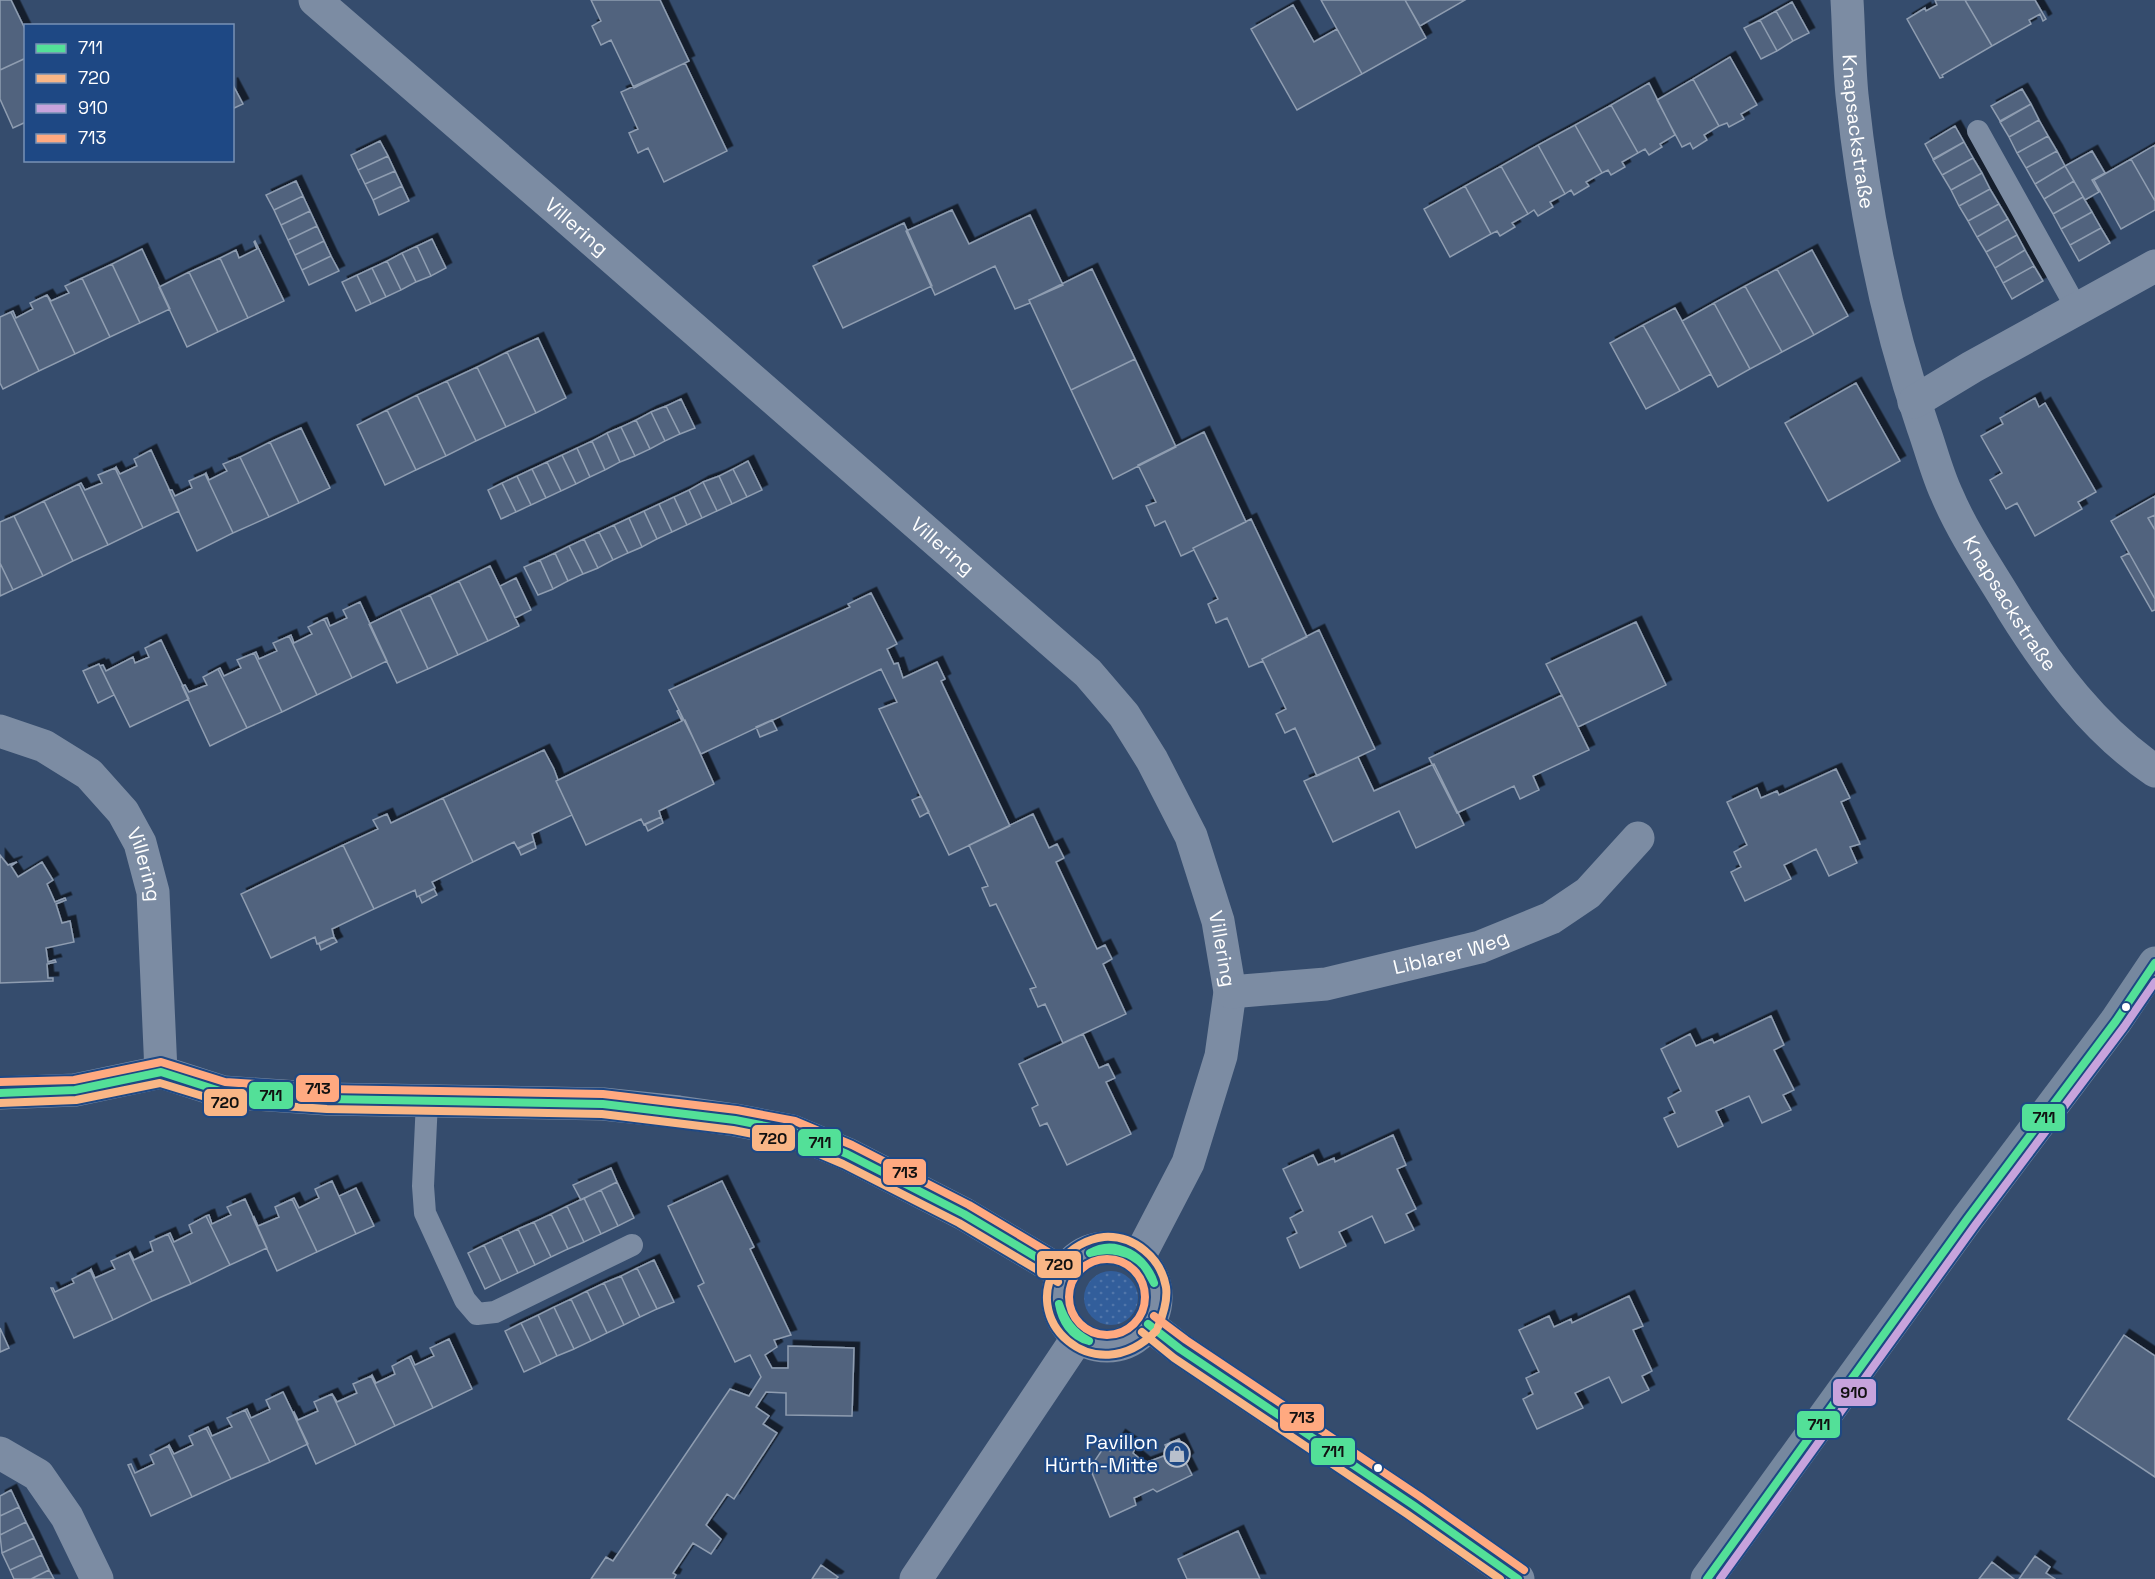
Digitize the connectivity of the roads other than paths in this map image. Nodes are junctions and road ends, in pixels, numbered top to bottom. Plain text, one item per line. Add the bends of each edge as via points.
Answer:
1 (315, 0) edge
2 (1847, 0) edge
3 (1978, 131) dead end
4 (2155, 266) edge
5 (2077, 309) junction
6 (1914, 402) junction
7 (0, 731) edge
8 (2155, 771) edge
9 (1638, 838) dead end
10 (2155, 963) edge
11 (1230, 992) junction
12 (161, 1072) junction
13 (0, 1093) edge
14 (427, 1101) junction
15 (632, 1245) dead end
16 (1138, 1259) junction
17 (1064, 1273) junction
18 (1148, 1324) junction
19 (1078, 1337) junction
20 (0, 1453) edge
21 (97, 1579) edge
22 (916, 1579) edge
23 (1518, 1579) edge
24 (1707, 1579) edge

1 - 11 street, Villering via 1088,673 1124,715 1191,836 1218,921
2 - 6 street, Knapsackstraße via 1852,94 1878,267
3 - 5 lane
4 - 5 street
5 - 6 street
6 - 8 street, Knapsackstraße via 1946,495 2032,641 2064,686 2130,754
7 - 12 street, Villering via 44,746 89,774 123,812 140,843 153,892
9 - 11 street, Liblarer Weg via 1588,893 1551,918 1480,947 1326,984
10 - 24 street
11 - 16 street, Villering via 1221,1056 1188,1163
12 - 13 street via 75,1090
12 - 14 street via 223,1092
14 - 15 lane via 425,1213 465,1300 477,1314 495,1312
14 - 17 street via 603,1104 792,1131 847,1154 964,1214
16 - 17 street via 1119,1249 1097,1248 1078,1257
16 - 18 street via 1149,1272 1155,1289
17 - 19 street via 1058,1287 1058,1303 1065,1322
18 - 19 street via 1118,1344 1099,1345
18 - 23 street
19 - 22 street
20 - 21 street via 38,1475 67,1517

